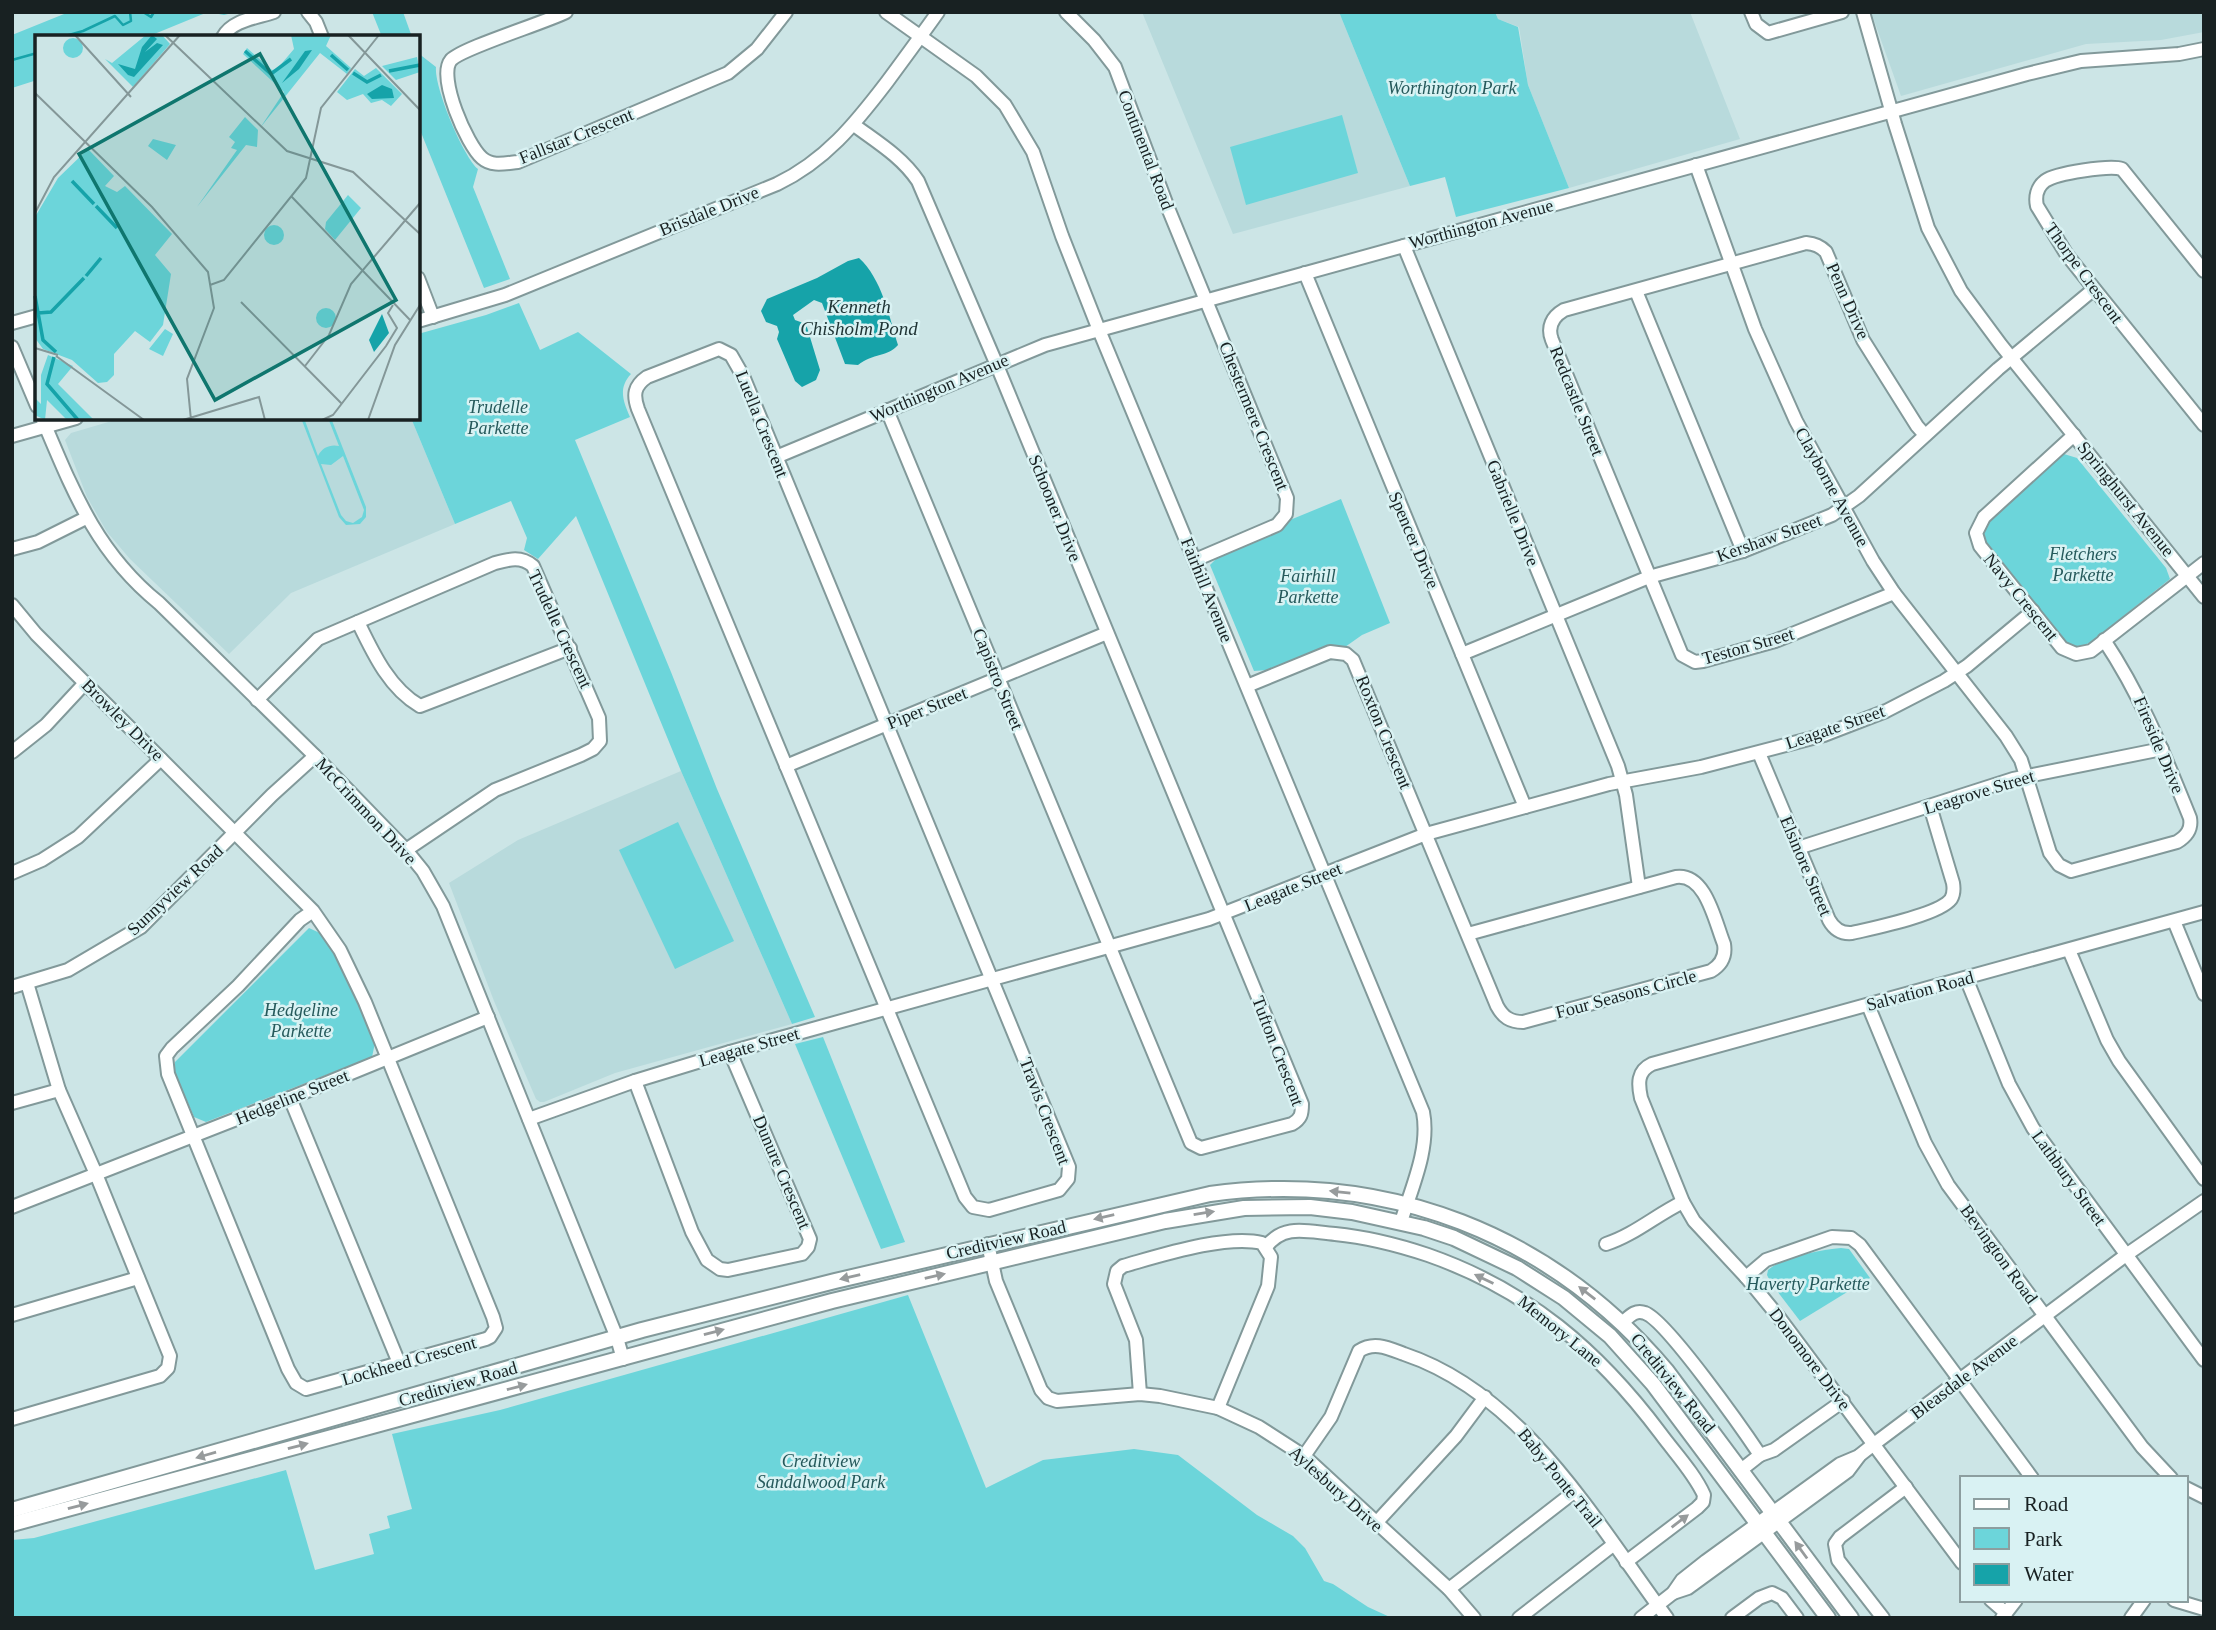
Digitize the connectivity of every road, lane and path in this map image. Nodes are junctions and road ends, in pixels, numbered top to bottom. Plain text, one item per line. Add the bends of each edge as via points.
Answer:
1 (274, 12) edge
2 (309, 12) edge
3 (566, 12) edge
4 (786, 12) edge
5 (886, 12) edge
6 (938, 12) edge
7 (1751, 12) edge
8 (1842, 12) edge
9 (1863, 12) edge
10 (1072, 14) edge
11 (224, 35) edge
12 (320, 35) edge
13 (919, 37) junction
14 (2204, 49) edge
15 (1891, 111) junction
16 (854, 125) junction
17 (1696, 165) junction
18 (1404, 246) junction
19 (1730, 264) junction
20 (2204, 271) edge
21 (1305, 273) junction
22 (420, 283) edge
23 (2094, 289) junction
24 (1636, 291) junction
25 (1207, 300) junction
26 (35, 317) edge
27 (433, 317) junction
28 (420, 320) edge
29 (12, 323) edge
30 (1099, 330) junction
31 (12, 347) edge
32 (2011, 357) junction
33 (996, 363) junction
34 (35, 401) edge
35 (887, 410) junction
36 (63, 420) edge
37 (44, 423) edge
38 (2204, 425) edge
39 (1925, 435) junction
40 (2074, 435) junction
41 (12, 436) edge
42 (776, 457) junction
43 (1843, 507) junction
44 (86, 518) junction
45 (12, 549) edge
46 (1743, 551) junction
47 (1195, 560) junction
48 (2204, 562) edge
49 (2187, 575) junction
50 (1649, 577) junction
51 (1894, 593) junction
52 (2204, 597) edge
53 (12, 605) edge
54 (2033, 611) junction
55 (1556, 615) junction
56 (358, 622) junction
57 (1107, 633) junction
58 (2105, 640) junction
59 (570, 648) junction
60 (1462, 654) junction
61 (1956, 673) junction
62 (998, 679) junction
63 (85, 683) junction
64 (1247, 686) junction
65 (257, 700) junction
66 (886, 724) junction
67 (2162, 749) junction
68 (12, 752) edge
69 (1759, 753) junction
70 (315, 756) junction
71 (161, 759) junction
72 (786, 766) junction
73 (2027, 776) junction
74 (1622, 780) junction
75 (1930, 806) junction
76 (1525, 807) junction
77 (236, 832) junction
78 (1426, 834) junction
79 (1798, 848) junction
80 (406, 850) junction
81 (12, 873) edge
82 (1324, 874) junction
83 (1639, 887) junction
84 (313, 911) junction
85 (2204, 912) edge
86 (1223, 915) junction
87 (2174, 920) junction
88 (1468, 934) junction
89 (1110, 947) junction
90 (2069, 950) junction
91 (1966, 978) junction
92 (992, 980) junction
93 (27, 983) junction
94 (12, 987) edge
95 (2203, 988) edge
96 (1868, 1005) junction
97 (886, 1008) junction
98 (488, 1017) junction
99 (730, 1052) junction
100 (386, 1059) junction
101 (1640, 1075) joint
102 (635, 1081) junction
103 (59, 1090) junction
104 (290, 1098) junction
105 (12, 1103) edge
106 (529, 1119) junction
107 (194, 1136) junction
108 (96, 1174) junction
109 (2204, 1179) edge
110 (2204, 1201) edge
111 (1683, 1202) junction
112 (1407, 1204) junction
113 (12, 1207) edge
114 (1401, 1222) junction
115 (988, 1244) junction
116 (1606, 1244) dead end
117 (1266, 1247) junction
118 (2126, 1255) junction
119 (992, 1262) junction
120 (1746, 1277) junction
121 (138, 1278) junction
122 (12, 1315) edge
123 (2045, 1316) junction
124 (1622, 1323) junction
125 (617, 1338) junction
126 (623, 1359) junction
127 (2204, 1360) edge
128 (399, 1363) junction
129 (1960, 1380) junction
130 (1140, 1394) junction
131 (1485, 1397) junction
132 (1843, 1401) junction
133 (1218, 1408) junction
134 (12, 1419) edge
135 (1874, 1444) junction
136 (1760, 1455) junction
137 (1304, 1456) junction
138 (1741, 1470) junction
139 (2031, 1476) edge
140 (2169, 1476) edge
141 (1906, 1487) junction
142 (2188, 1489) edge
143 (1574, 1492) junction
144 (2204, 1497) edge
145 (12, 1510) edge
146 (1776, 1517) junction
147 (1376, 1523) junction
148 (12, 1524) edge
149 (1761, 1528) junction
150 (1613, 1545) junction
151 (1838, 1560) junction
152 (1960, 1560) edge
153 (1626, 1562) junction
154 (1818, 1574) junction
155 (1449, 1589) junction
156 (1993, 1602) edge
157 (2143, 1602) edge
158 (2181, 1602) edge
159 (1657, 1605) junction
160 (2204, 1609) edge
161 (2004, 1616) edge
162 (1474, 1618) edge
163 (1519, 1618) edge
164 (1641, 1618) edge
165 (1667, 1618) edge
166 (1732, 1618) edge
167 (1797, 1618) edge
168 (1828, 1618) edge
169 (1851, 1618) edge
170 (1883, 1618) edge
171 (2131, 1618) edge

1 - 11 street via 229,27
2 - 12 street
3 - 4 street, Fallstar Crescent via 451,60 448,89 470,142 483,159 495,165 518,162 728,73 757,49
5 - 13 street, Fairhill Avenue
6 - 13 street, Brisdale Drive
7 - 8 street via 1756,24 1768,33
9 - 15 street
10 - 25 street, Continental Road via 1115,66
13 - 16 street, Brisdale Drive
13 - 30 street, Fairhill Avenue via 976,76 1004,105 1033,152
14 - 15 street, Worthington Avenue via 2081,61
15 - 17 street, Worthington Avenue
15 - 32 street via 1937,248 1970,305
16 - 27 street, Brisdale Drive via 814,162 777,184 505,295
16 - 33 street, Schooner Drive via 894,155 918,181
17 - 18 street, Worthington Avenue
17 - 19 street, Clayborne Avenue
18 - 21 street, Worthington Avenue
18 - 55 street, Gabrielle Drive
19 - 24 street, Redcastle Street
19 - 39 street, Penn Drive via 1806,243 1820,246 1830,259 1863,340
19 - 43 street, Clayborne Avenue via 1785,400
20 - 23 street, Thorpe Crescent via 2123,169 2110,167 2051,178 2039,187 2037,206 2067,256
21 - 25 street, Worthington Avenue
21 - 60 street, Spencer Drive
22 - 27 street
23 - 32 street, Kershaw Street
23 - 38 street, Thorpe Crescent
24 - 46 street
24 - 50 street, Redcastle Street via 1564,310 1552,320 1549,333
25 - 30 street, Worthington Avenue
25 - 47 street, Chestermere Crescent via 1288,504 1277,525
26 - 29 street
27 - 28 street, Brisdale Drive
30 - 33 street, Worthington Avenue
30 - 47 street, Fairhill Avenue
31 - 34 street
32 - 39 street, Kershaw Street
32 - 40 street
33 - 35 street, Worthington Avenue
33 - 57 street, Schooner Drive
35 - 42 street, Worthington Avenue
35 - 62 street, Capistro Street
36 - 37 street
37 - 41 street
37 - 44 street, McCrimmon Drive
39 - 43 street, Kershaw Street
40 - 49 street, Springhurst Avenue
40 - 54 street, Navy Crescent via 1984,517 1976,533 1980,546
42 - 66 street, Luella Crescent
42 - 72 street, Luella Crescent via 740,369 727,351 711,351 648,377 636,389 638,409
43 - 46 street, Kershaw Street
43 - 51 street, Clayborne Avenue
44 - 45 street via 38,542
44 - 65 street, McCrimmon Drive via 112,557
46 - 50 street, Kershaw Street
47 - 64 street, Fairhill Avenue
48 - 49 street, Navy Crescent
49 - 52 street, Springhurst Avenue
49 - 58 street, Navy Crescent
50 - 51 street, Teston Street via 1679,650 1695,662 1775,641
50 - 55 street, Kershaw Street
51 - 61 street, Clayborne Avenue
53 - 63 street, Browley Drive
54 - 58 street, Navy Crescent via 2069,652 2084,654
54 - 61 street, Leagate Street
55 - 60 street, Kershaw Street
55 - 74 street, Gabrielle Drive
56 - 59 street via 378,664 420,706
56 - 59 street, Trudelle Crescent via 495,563 523,559 537,572
56 - 65 street, Trudelle Crescent via 318,639
57 - 62 street, Piper Street
57 - 86 street, Schooner Drive
58 - 67 street, Fireside Drive via 2134,686
59 - 80 street, Trudelle Crescent via 599,718 600,741 581,755 495,790
60 - 76 street, Spencer Drive
61 - 69 street, Leagate Street via 1848,727
61 - 73 street, Clayborne Avenue via 2006,736
62 - 66 street, Piper Street
62 - 89 street, Capistro Street
63 - 68 street via 46,725
63 - 71 street, Browley Drive
64 - 78 street, Roxton Crescent via 1329,652 1346,654 1353,660
64 - 82 street, Fairhill Avenue
65 - 70 street, McCrimmon Drive
66 - 72 street, Piper Street
66 - 92 street, Luella Crescent
67 - 73 street, Leagrove Street
67 - 73 street, Fireside Drive via 2190,818 2186,835 2177,842 2076,870 2064,869 2050,853
69 - 74 street, Leagate Street
69 - 79 street, Elsinore Street
70 - 77 street, Sunnyview Road
70 - 80 street, McCrimmon Drive
71 - 77 street, Browley Drive
71 - 81 street via 78,837
72 - 97 street, Luella Crescent
73 - 75 street, Leagrove Street
74 - 76 street, Leagate Street
74 - 83 street, Gabrielle Drive
75 - 79 street, Leagrove Street
75 - 79 street, Elsinore Street via 1954,883 1951,899 1938,910 1842,933 1829,920
76 - 78 street, Leagate Street
77 - 84 street, Browley Drive
77 - 93 street, Sunnyview Road via 141,927 68,970
78 - 82 street, Leagate Street
78 - 88 street, Four Seasons Circle
80 - 98 street, McCrimmon Drive via 443,906
82 - 86 street, Leagate Street
82 - 112 street, Fairhill Avenue via 1423,1112 1423,1146
83 - 88 street, Four Seasons Circle
83 - 88 street, Four Seasons Circle via 1681,876 1699,884 1724,943 1724,956 1717,968 1516,1022 1500,1011
84 - 100 street, Browley Drive via 340,950
84 - 107 street via 166,1056
85 - 87 street, Salvation Road
86 - 89 street, Leagate Street
86 - 89 street, Tufton Crescent via 1302,1104 1299,1120 1292,1124 1201,1149 1191,1143
87 - 90 street, Salvation Road
87 - 95 street
89 - 92 street, Leagate Street
90 - 91 street, Salvation Road
90 - 109 street via 2119,1061
91 - 96 street, Salvation Road
91 - 118 street, Lathbury Street via 2021,1108
92 - 97 street, Leagate Street
92 - 97 street, Travis Crescent via 1069,1167 1068,1179 1059,1190 989,1210 973,1207 965,1197
93 - 94 street, Sunnyview Road
93 - 103 street
96 - 101 street, Salvation Road via 1652,1064
96 - 123 street, Bevington Road via 1905,1098 1948,1185
97 - 99 street, Leagate Street
98 - 100 street, Hedgeline Street
98 - 106 street, McCrimmon Drive
99 - 102 street, Leagate Street
99 - 102 street, Dunure Crescent via 810,1239 802,1254 728,1270 707,1260
100 - 104 street, Hedgeline Street
100 - 128 street, Lockheed Crescent via 496,1328 486,1339
101 - 111 street, Donomore Drive via 1640,1098
102 - 106 street, Leagate Street
103 - 105 street
103 - 108 street
104 - 107 street, Hedgeline Street
104 - 128 street
106 - 125 street, McCrimmon Drive
107 - 108 street, Hedgeline Street
107 - 128 street, Lockheed Crescent via 296,1383 313,1388
108 - 113 street, Hedgeline Street
108 - 121 street
110 - 118 street, Bleasdale Avenue
111 - 116 street via 1625,1238
111 - 120 street, Donomore Drive via 1694,1221
112 - 114 street, Fairhill Avenue
112 -> 115 main road, Creditview Road via 1315,1189 1227,1191
124 -> 112 main road, Creditview Road via 1576,1284 1518,1247
119 -> 114 main road, Creditview Road via 1165,1221 1244,1208 1310,1207
114 - 149 main road, Creditview Road via 1492,1255 1541,1282 1597,1324 1653,1384
115 - 119 street, Aylesbury Drive
115 -> 125 main road, Creditview Road
117 - 130 street via 1255,1241 1221,1244 1120,1268 1114,1284 1136,1340
117 - 133 street via 1271,1257 1268,1286
153 -> 117 street, Memory Lane via 1697,1508 1704,1494 1623,1386 1577,1340 1498,1286 1404,1247 1339,1234 1287,1231
118 - 123 street, Bleasdale Avenue
118 - 127 street, Lathbury Street
126 -> 119 main road, Creditview Road via 779,1314
119 - 130 street, Aylesbury Drive via 1048,1398
120 - 129 street via 1766,1260 1832,1237 1851,1238
120 - 132 street, Donomore Drive
121 - 122 street
121 - 134 street via 170,1356 168,1368 160,1376
123 - 129 street, Bleasdale Avenue
123 - 140 street, Bevington Road via 2149,1456
124 - 136 street via 1639,1311 1650,1316 1698,1370
124 - 138 main road, Creditview Road via 1667,1370
125 - 126 street, McCrimmon Drive
125 -> 145 main road, Creditview Road
148 -> 126 main road, Creditview Road
129 - 135 street, Bleasdale Avenue
129 - 139 street
130 - 133 street, Aylesbury Drive
131 - 137 street, Baby Ponte Trail via 1419,1359 1367,1345 1353,1360 1331,1418
131 - 143 street, Baby Ponte Trail via 1520,1427
131 - 147 street via 1456,1436
132 - 135 street, Donomore Drive
132 - 136 street
133 - 137 street, Aylesbury Drive
135 - 141 street, Donomore Drive
135 - 146 street, Bleasdale Avenue via 1840,1464
136 - 138 street
137 - 147 street, Aylesbury Drive
138 - 146 main road, Creditview Road
141 - 151 street via 1840,1537 1835,1544
141 - 152 street, Donomore Drive
142 - 144 street
143 - 150 street, Baby Ponte Trail
143 - 155 street
146 - 149 street, Bleasdale Avenue
154 -> 146 main road, Creditview Road
147 - 155 street, Aylesbury Drive
149 - 159 street, Bleasdale Avenue via 1688,1588
149 - 168 main road, Creditview Road
150 - 153 street, Baby Ponte Trail
150 - 163 street
151 - 154 street
151 - 170 street
153 - 159 street, Baby Ponte Trail
154 - 169 main road, Creditview Road
155 - 162 street, Aylesbury Drive
156 - 161 street
157 - 171 street
158 - 160 street
159 - 164 street, Bleasdale Avenue
159 - 165 street, Baby Ponte Trail
166 - 167 street via 1772,1593 1782,1598

